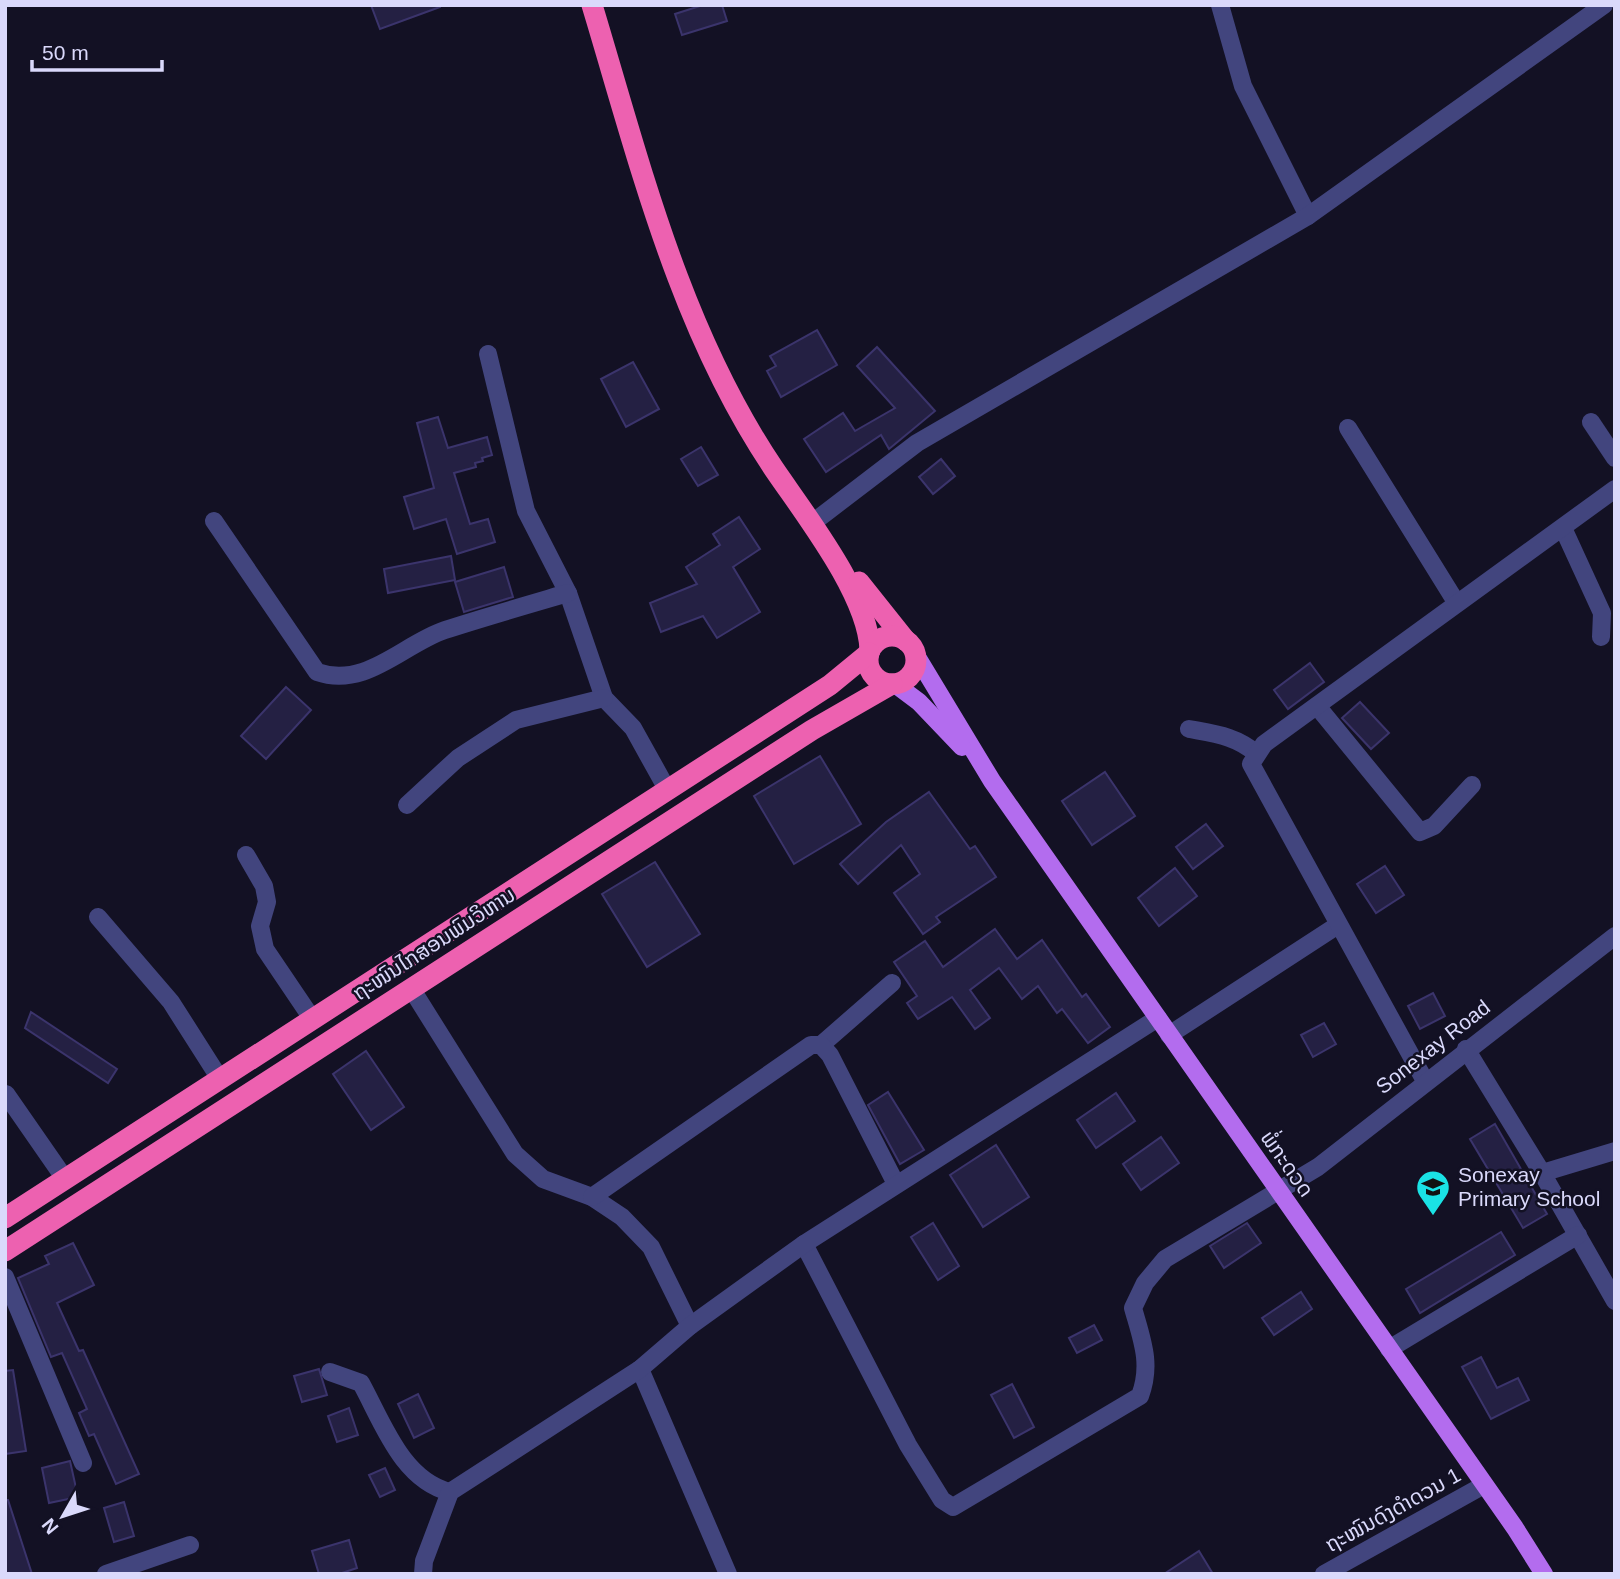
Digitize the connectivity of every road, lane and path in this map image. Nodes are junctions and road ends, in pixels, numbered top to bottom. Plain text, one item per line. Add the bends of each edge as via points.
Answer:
1 (592, 5) edge
2 (1220, 5) edge
3 (1604, 5) edge
4 (1308, 216) junction
5 (488, 354) dead end
6 (1591, 422) dead end
7 (1348, 428) dead end
8 (1615, 458) edge
9 (1615, 489) edge
10 (214, 521) dead end
11 (811, 523) junction
12 (1563, 528) junction
13 (568, 593) junction
14 (1456, 602) junction
15 (1601, 637) dead end
16 (910, 646) junction
17 (870, 652) junction
18 (893, 684) junction
19 (604, 698) junction
20 (1317, 706) junction
21 (1189, 729) dead end
22 (1257, 754) junction
23 (992, 781) junction
24 (1472, 785) dead end
25 (667, 792) junction
26 (407, 805) dead end
27 (246, 855) dead end
28 (503, 899) junction
29 (98, 917) dead end
30 (517, 920) junction
31 (1338, 925) junction
32 (1615, 936) edge
33 (892, 983) dead end
34 (411, 988) junction
35 (1158, 1018) junction
36 (313, 1020) junction
37 (1169, 1035) junction
38 (821, 1045) junction
39 (1466, 1049) junction
40 (220, 1079) junction
41 (1425, 1081) junction
42 (6, 1094) edge
43 (1615, 1151) edge
44 (1542, 1173) junction
45 (65, 1179) junction
46 (895, 1184) junction
47 (1279, 1192) junction
48 (592, 1197) junction
49 (5, 1218) edge
50 (1578, 1235) junction
51 (804, 1244) junction
52 (5, 1251) edge
53 (5, 1277) edge
54 (1615, 1301) edge
55 (690, 1326) junction
56 (1389, 1349) junction
57 (640, 1369) junction
58 (330, 1372) dead end
59 (83, 1463) dead end
60 (1484, 1485) junction
61 (450, 1492) junction
62 (190, 1545) dead end
63 (106, 1574) edge
64 (423, 1574) edge
65 (727, 1574) edge
66 (1324, 1574) edge
67 (1544, 1574) edge

1 - 11 highway via 666,248 694,317 740,414
2 - 4 street via 1243,86
3 - 4 street
4 - 11 street via 917,443
5 - 13 street via 526,511
6 - 8 street
7 - 14 street
9 - 12 street
10 - 13 street via 317,672 330,677 387,663 441,632
11 - 16 highway
11 - 17 highway via 862,608
12 - 14 street
12 - 15 street via 1602,613
13 - 19 street
14 - 20 street
16 - 17 highway via 886,637
16 - 18 highway via 912,673
16 - 23 main road
17 - 18 highway via 873,675
17 - 25 highway, ຖະໜົນໄກສອນພົມວິຫານ via 830,685
18 - 23 main road via 943,725
18 - 30 highway, ຖະໜົນໄກສອນພົມວິຫານ via 812,730
19 - 25 street via 633,728
19 - 26 street via 516,720 458,758
20 - 22 street
20 - 24 street via 1420,832 1434,826
21 - 22 street via 1226,735
22 - 31 street via 1251,764 1253,771
23 - 35 main road, ພໍ່ກະດວດ
25 - 28 highway, ຖະໜົນໄກສອນພົມວິຫານ
27 - 36 street via 264,886 267,902 260,926 265,949
28 - 30 highway
28 - 36 highway, ຖະໜົນໄກສອນພົມວິຫານ
29 - 40 street via 171,1002
30 - 34 highway, ຖະໜົນໄກສອນພົມວິຫານ
31 - 37 street
31 - 41 street
32 - 39 street, Sonexay Road
33 - 38 street
34 - 48 street via 515,1154 543,1179
34 - 52 highway, ຖະໜົນໄກສອນພົມວິຫານ
35 - 37 main road, ພໍ່ກະດວດ
35 - 46 street
36 - 40 highway, ຖະໜົນໄກສອນພົມວິຫານ
37 - 47 main road, ພໍ່ກະດວດ
38 - 46 street
38 - 48 street via 811,1045
39 - 41 street, Sonexay Road
39 - 44 street
40 - 45 highway, ຖະໜົນໄກສອນພົມວິຫານ
41 - 47 street, Sonexay Road via 1318,1167
42 - 45 street
43 - 44 street
44 - 50 street
45 - 49 highway, ຖະໜົນໄກສອນພົມວິຫານ
46 - 51 street
47 - 51 street, Sonexay Road via 1165,1259 1145,1283 1133,1308 1147,1358 1147,1378 1140,1396 953,1507 942,1500 908,1445
47 - 56 main road, ພໍ່ກະດວດ
48 - 55 street via 622,1217 651,1247
50 - 54 street
50 - 56 street
51 - 55 street
53 - 59 street
55 - 57 street
56 - 60 main road, ພໍ່ກະດວດ
57 - 61 street
57 - 65 street
58 - 61 street via 361,1383 407,1466 431,1487
60 - 66 street, ຖະໜົນດົງດຳດວນ 1
60 - 67 main road, ພໍ່ກະດວດ
61 - 64 street
62 - 63 street

